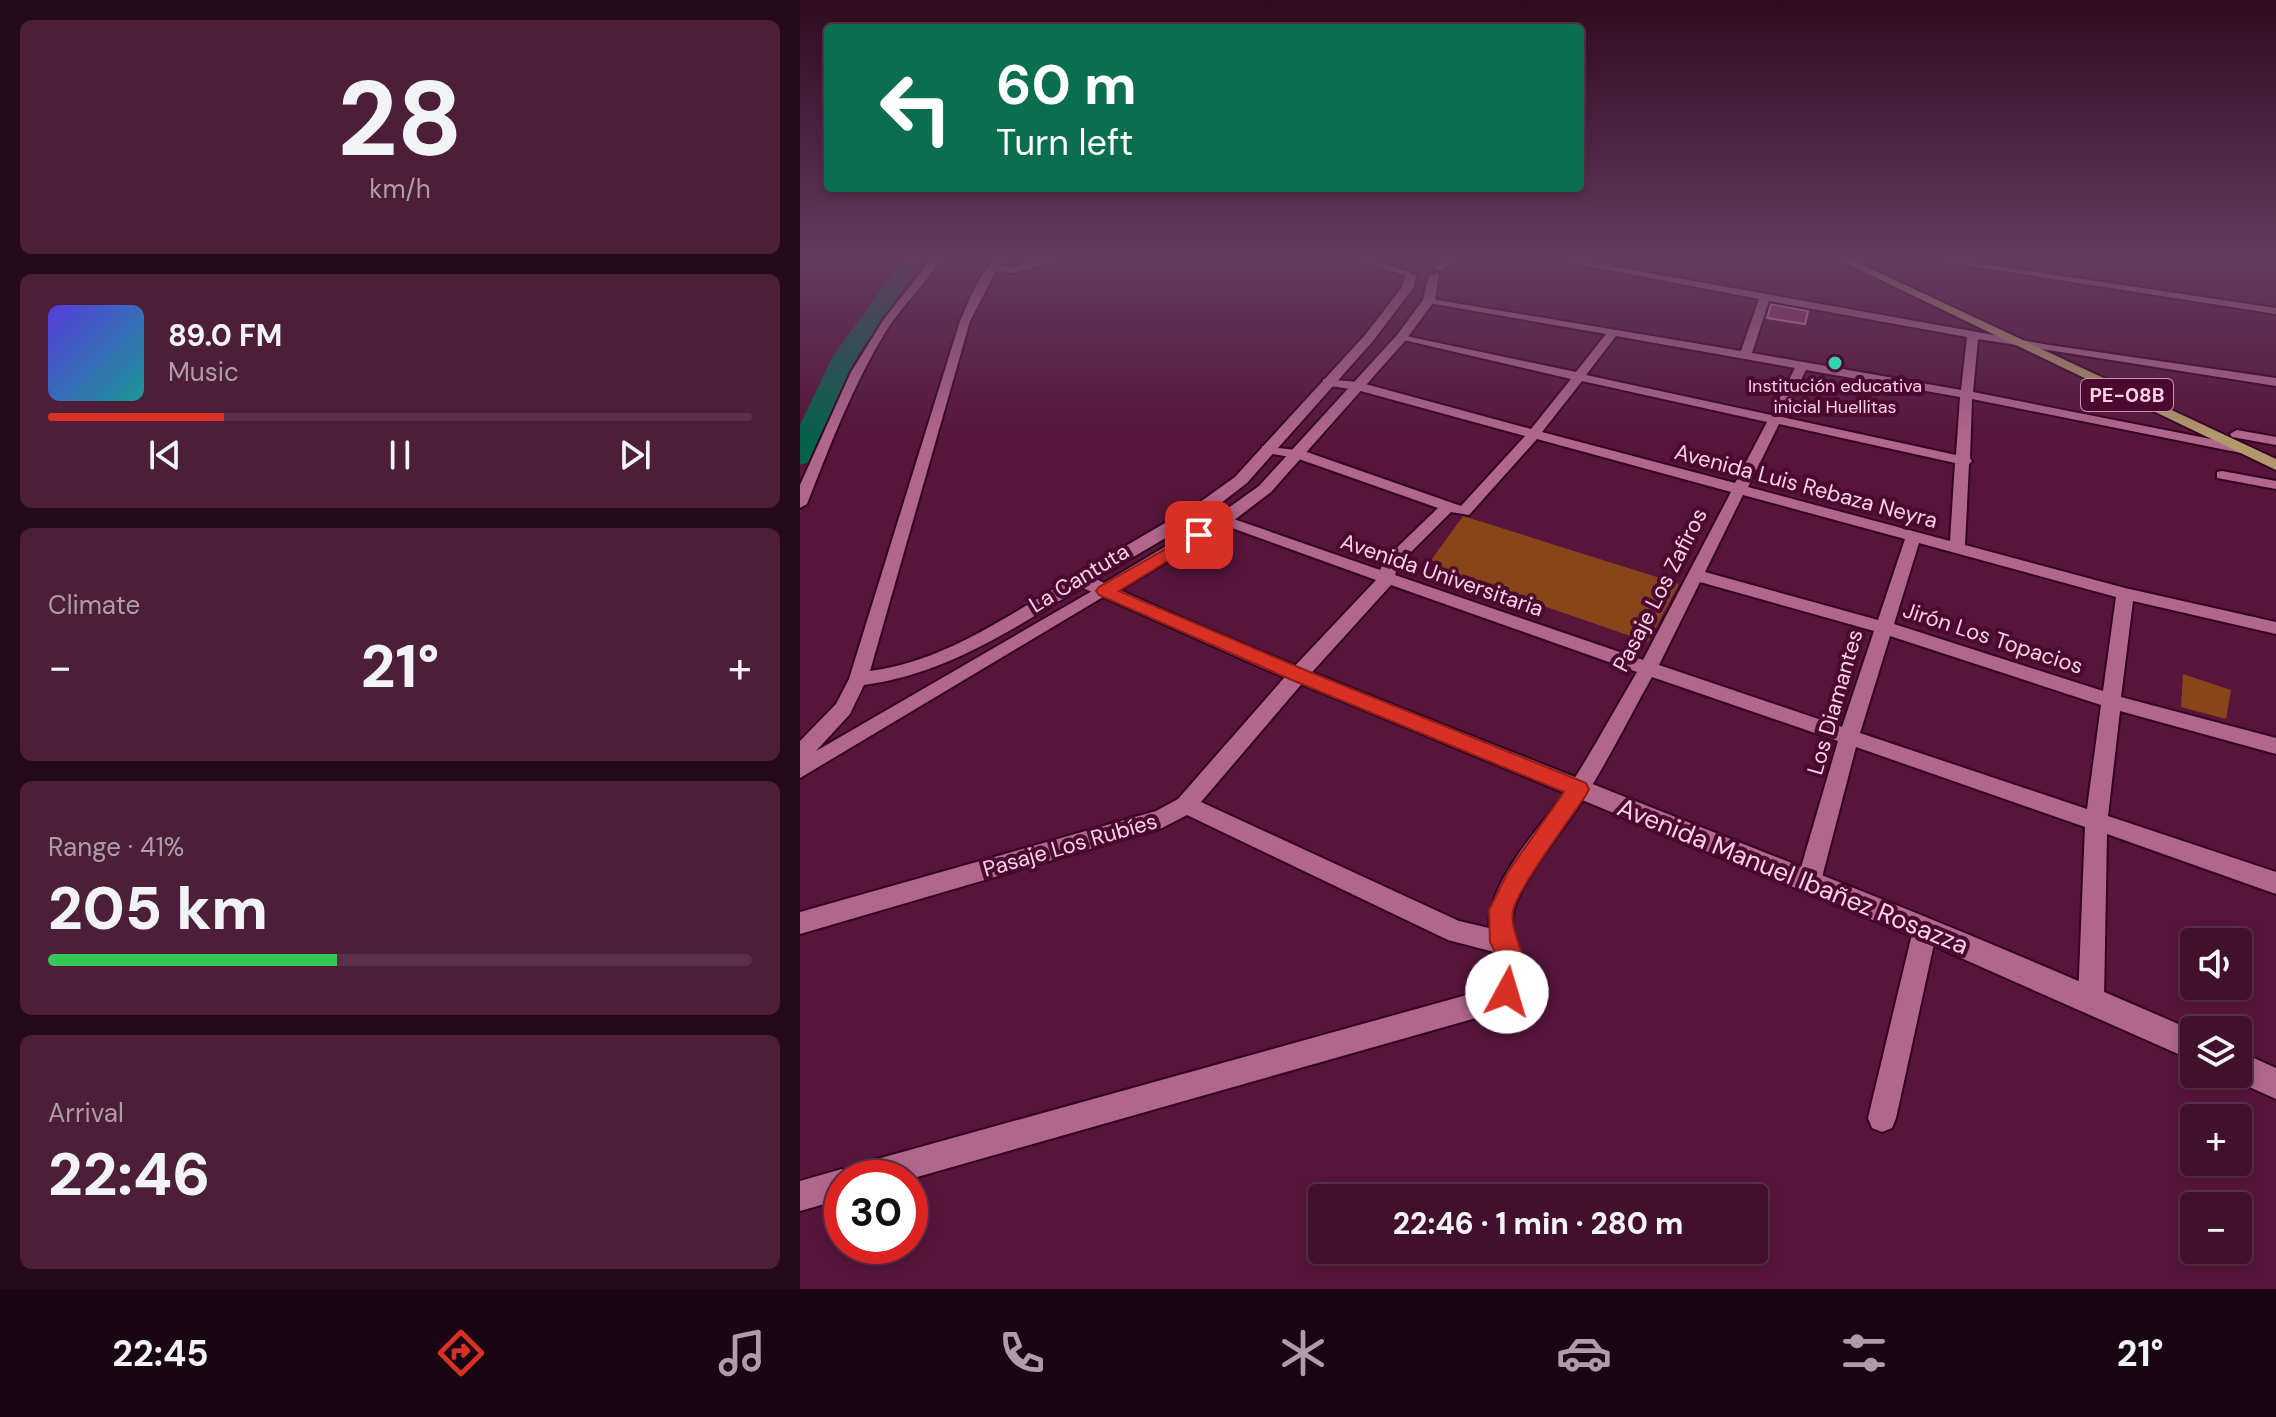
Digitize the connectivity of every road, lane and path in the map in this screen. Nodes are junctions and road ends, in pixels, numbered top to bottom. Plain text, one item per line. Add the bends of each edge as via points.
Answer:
1 (891, 318) edge
2 (966, 318) edge
3 (1384, 318) edge
4 (1416, 318) edge
5 (1527, 318) edge
6 (1758, 318) edge
7 (1893, 318) edge
8 (1966, 318) edge
9 (1986, 318) edge
10 (1973, 332) junction
11 (1612, 334) junction
12 (1401, 338) junction
13 (2012, 340) junction
14 (2049, 348) junction
15 (1745, 357) junction
16 (1801, 368) junction
17 (1577, 377) junction
18 (1327, 382) junction
19 (2276, 382) edge
20 (1358, 386) junction
21 (1964, 394) junction
22 (1774, 420) junction
23 (1533, 435) junction
24 (2276, 441) edge
25 (2239, 442) junction
26 (1267, 449) junction
27 (2276, 453) edge
28 (1299, 454) junction
29 (1965, 461) junction
30 (2276, 465) edge
31 (2222, 475) dead end
32 (2276, 485) edge
33 (1738, 491) junction
34 (800, 504) edge
35 (1456, 510) junction
36 (1223, 520) junction
37 (1913, 538) junction
38 (1957, 549) junction
39 (1695, 575) junction
40 (1385, 579) junction
41 (1081, 580) junction
42 (1105, 591) junction
43 (2125, 594) junction
44 (1883, 627) junction
45 (2276, 628) edge
46 (1647, 670) junction
47 (1298, 675) junction
48 (858, 679) junction
49 (2111, 701) junction
50 (843, 709) junction
51 (879, 723) junction
52 (1849, 736) junction
53 (2276, 746) edge
54 (800, 754) edge
55 (800, 770) edge
56 (1579, 789) junction
57 (1186, 805) junction
58 (2096, 821) junction
59 (1809, 881) junction
60 (2276, 883) edge
61 (800, 923) edge
62 (1925, 930) junction
63 (1502, 942) junction
64 (2091, 999) junction
65 (2180, 1040) edge
66 (2252, 1073) edge
67 (2276, 1084) edge
68 (1882, 1118) dead end
69 (927, 1160) edge
70 (824, 1189) edge
71 (800, 1196) edge

1 - 34 street via 849,386
2 - 48 street
3 - 18 street, La Cantuta
4 - 12 street, La Cantuta
5 - 11 street
6 - 15 street
7 - 10 street
8 - 13 main road, PE-08B
9 - 14 main road, PE-08B
10 - 13 street
10 - 21 street
11 - 15 street
11 - 17 street, Pasaje Los Rubíes
12 - 17 street
12 - 20 street, La Cantuta
13 - 14 street
13 - 25 main road, PE-08B
14 - 19 street
14 - 25 main road, PE-08B
15 - 16 street
16 - 21 street
16 - 22 street, Pasaje Los Zafiros
17 - 22 street
17 - 23 street, Pasaje Los Rubíes
18 - 20 street, Avenida Luis Rebaza Neyra
18 - 26 street, La Cantuta
20 - 23 street, Avenida Luis Rebaza Neyra
20 - 28 street, La Cantuta
21 - 25 street
21 - 29 street
22 - 29 street
22 - 33 street, Pasaje Los Zafiros
23 - 33 street, Avenida Luis Rebaza Neyra
23 - 35 street, Pasaje Los Rubíes
24 - 25 street
25 - 27 main road, PE-08B
25 - 30 main road, PE-08B
26 - 28 street
26 - 41 street, La Cantuta via 1241,480 1202,509
28 - 35 street
28 - 36 street, La Cantuta via 1265,489
29 - 38 street
31 - 32 street
33 - 37 street, Avenida Luis Rebaza Neyra
33 - 39 street, Pasaje Los Zafiros
35 - 40 street, Pasaje Los Rubíes via 1391,563
36 - 40 street, Avenida Universitaria
36 - 42 street, La Cantuta
37 - 38 street, Avenida Luis Rebaza Neyra
37 - 44 street, Los Diamantes
38 - 43 street, Avenida Luis Rebaza Neyra
39 - 44 street, Jirón Los Topacios
39 - 46 street, Pasaje Los Zafiros
40 - 46 street, Avenida Universitaria
40 - 47 street, Pasaje Los Rubíes
41 - 42 street, Avenida Manuel Ibañez Rosazza
41 - 48 street, La Cantuta via 930,664 888,677
42 - 47 street, Avenida Manuel Ibañez Rosazza
42 - 51 street, La Cantuta
43 - 45 street, Avenida Luis Rebaza Neyra
43 - 49 street
44 - 49 street, Jirón Los Topacios
44 - 52 street, Los Diamantes
46 - 52 street, Avenida Universitaria
46 - 56 street, Pasaje Los Zafiros
47 - 56 street, Avenida Manuel Ibañez Rosazza
47 - 57 street, Pasaje Los Rubíes
48 - 50 street
49 - 53 street, Jirón Los Topacios
49 - 58 street
50 - 51 street via 850,720
50 - 54 street
51 - 55 street, La Cantuta
52 - 58 street, Avenida Universitaria
52 - 59 street, Los Diamantes
56 - 59 street, Avenida Manuel Ibañez Rosazza
56 - 63 street, Pasaje Los Zafiros via 1516,880 1501,910
57 - 61 street, Pasaje Los Rubíes via 1162,819
57 - 63 street via 1457,932
58 - 60 street, Avenida Universitaria
58 - 64 street
59 - 62 street, Avenida Manuel Ibañez Rosazza
62 - 64 street, Avenida Manuel Ibañez Rosazza
62 - 68 street
63 - 69 street via 1515,965 1516,979 1507,992 1483,1003
64 - 65 street, Avenida Manuel Ibañez Rosazza
66 - 67 street
70 - 71 street

